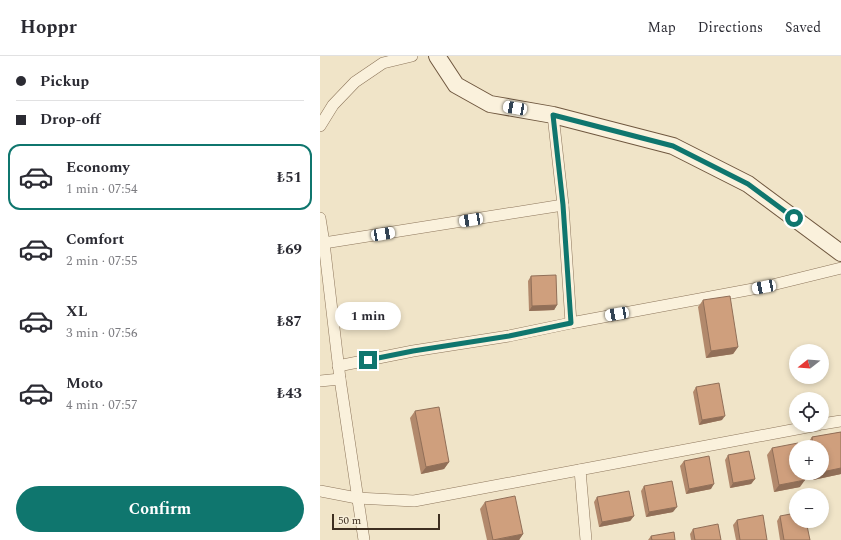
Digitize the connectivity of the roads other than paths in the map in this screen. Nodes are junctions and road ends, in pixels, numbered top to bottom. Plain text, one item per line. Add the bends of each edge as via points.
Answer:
1 (412, 56) edge
2 (437, 56) edge
3 (553, 115) junction
4 (320, 126) edge
5 (563, 205) junction
6 (320, 218) edge
7 (324, 243) junction
8 (841, 253) edge
9 (841, 268) edge
10 (571, 323) junction
11 (338, 366) junction
12 (340, 379) junction
13 (320, 381) edge
14 (841, 421) edge
15 (829, 423) edge
16 (789, 430) edge
17 (580, 470) junction
18 (320, 491) edge
19 (357, 498) junction
20 (364, 540) edge
21 (586, 540) edge

1 - 4 street via 382,63 355,82 333,105
2 - 3 street via 456,85 490,104
3 - 5 street
3 - 8 street via 673,146 748,184
5 - 7 street
5 - 10 street
6 - 7 street
7 - 11 street
9 - 10 street via 764,287
10 - 11 street
11 - 12 street
12 - 13 street
12 - 19 street
14 - 15 street
16 - 17 street
17 - 19 street via 414,500
17 - 21 street
18 - 19 street
19 - 20 street

